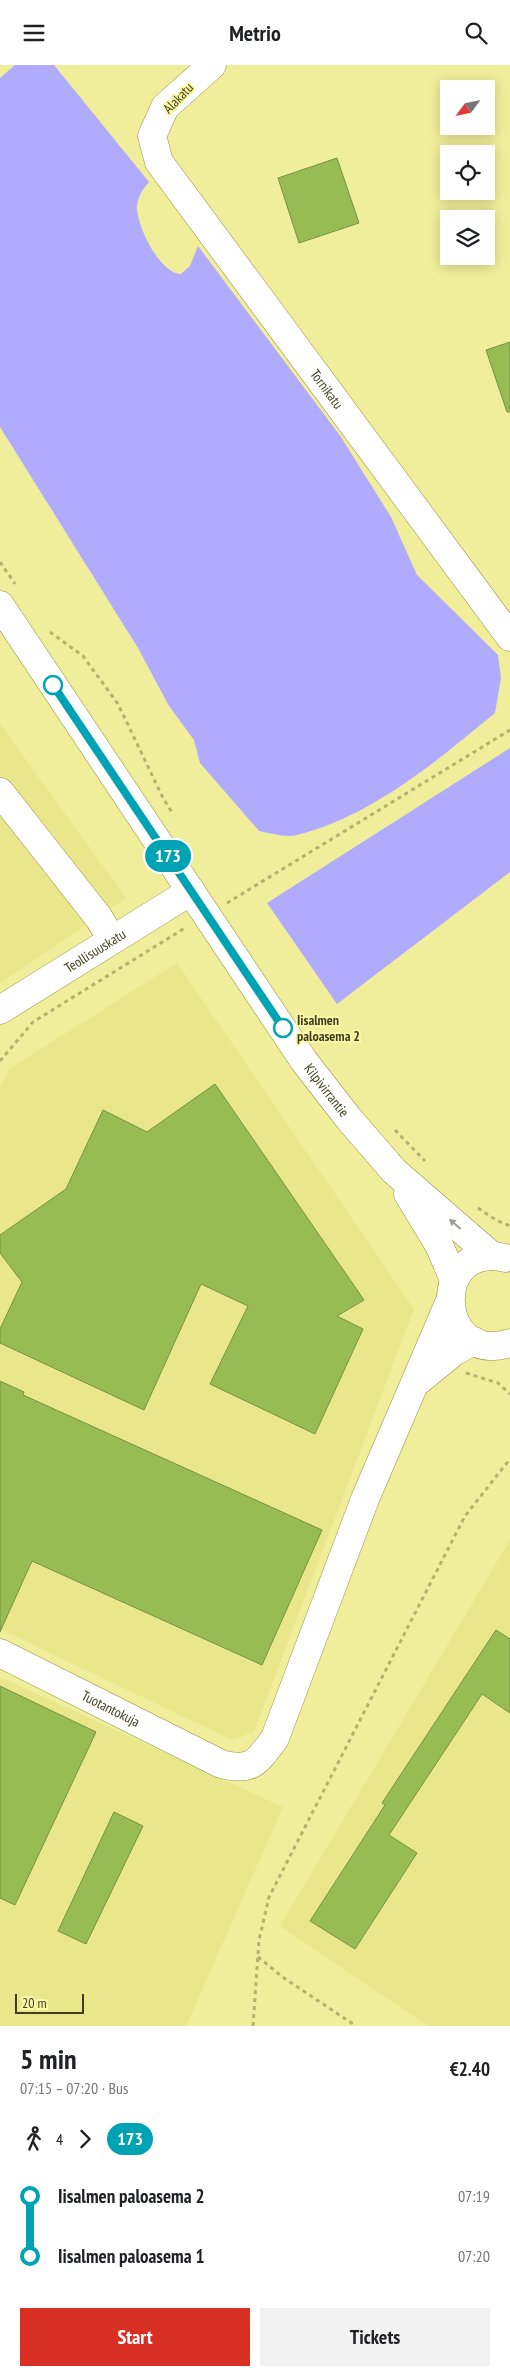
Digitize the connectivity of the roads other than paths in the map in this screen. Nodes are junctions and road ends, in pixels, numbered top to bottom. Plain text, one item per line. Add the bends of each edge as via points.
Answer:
1 (212, 65) edge
2 (152, 136) joint
3 (8, 595) edge
4 (510, 637) edge
5 (0, 792) edge
6 (191, 891) junction
7 (112, 939) junction
8 (0, 1010) edge
9 (394, 1171) junction
10 (501, 1257) edge
11 (452, 1292) junction
12 (498, 1347) edge
13 (413, 1385) junction
14 (0, 1653) edge

1 - 2 street, Alakatu via 165,107
2 - 4 street, Tornikatu via 159,162
3 - 6 street, Kilpivirrantie
5 - 7 street
6 - 7 street, Teollisuuskatu
6 - 9 street, Kilpivirrantie via 222,906 304,1061
7 - 8 street, Teollisuuskatu
10 -> 9 street, Kilpivirrantie
9 - 11 street, Kilpivirrantie via 439,1245
10 - 11 street via 470,1263
11 - 12 street, Kilpivirrantie via 456,1325
11 - 13 street
12 - 13 street via 455,1351
13 - 14 street, Tuotantokuja via 365,1499 275,1738 250,1767 221,1764

